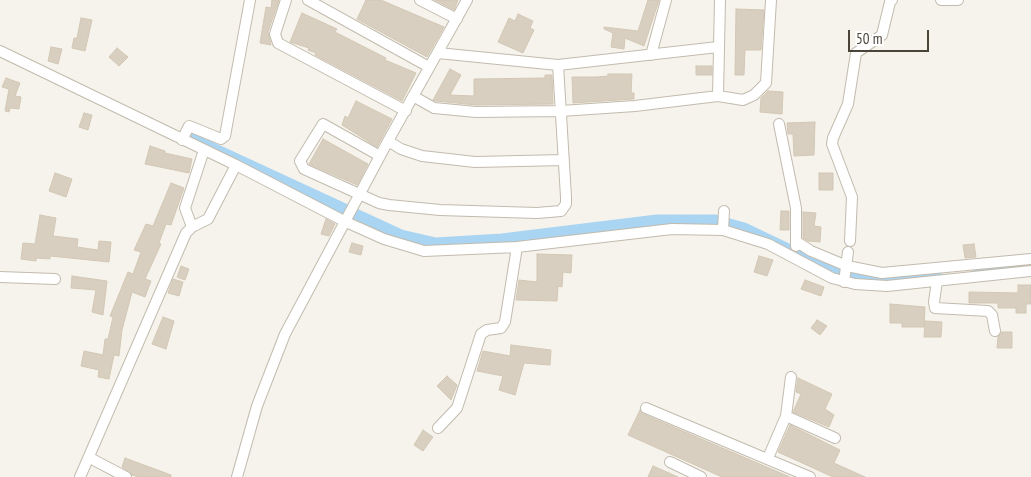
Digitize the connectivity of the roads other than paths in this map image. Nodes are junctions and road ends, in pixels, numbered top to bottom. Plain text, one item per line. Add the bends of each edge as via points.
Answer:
1 (250, 0) edge
2 (286, 0) edge
3 (308, 0) edge
4 (420, 0) edge
5 (467, 0) edge
6 (666, 0) edge
7 (720, 0) edge
8 (771, 0) edge
9 (892, 0) edge
10 (941, 0) edge
11 (958, 0) edge
12 (458, 19) junction
13 (718, 47) junction
14 (3, 53) edge
15 (438, 53) junction
16 (651, 55) junction
17 (0, 65) edge
18 (558, 65) junction
19 (429, 67) junction
20 (413, 96) junction
21 (718, 96) junction
22 (406, 111) junction
23 (562, 111) junction
24 (779, 124) dead end
25 (184, 135) junction
26 (388, 141) junction
27 (204, 150) junction
28 (380, 156) junction
29 (564, 160) junction
30 (236, 165) junction
31 (359, 196) junction
32 (347, 219) junction
33 (192, 227) junction
34 (850, 241) dead end
35 (517, 247) junction
36 (796, 250) junction
37 (848, 252) dead end
38 (1031, 259) edge
39 (1031, 271) edge
40 (846, 274) junction
41 (0, 277) edge
42 (56, 279) dead end
43 (937, 281) junction
44 (995, 331) dead end
45 (791, 377) dead end
46 (646, 408) dead end
47 (786, 416) junction
48 (438, 428) dead end
49 (835, 438) dead end
50 (90, 458) junction
51 (768, 458) junction
52 (670, 462) dead end
53 (80, 477) edge
54 (126, 477) edge
55 (237, 477) edge
56 (701, 477) edge
57 (810, 477) edge

1 - 25 street via 226,136 221,139 192,126
2 - 22 street via 275,34 278,43
3 - 19 street
4 - 12 street
5 - 12 street
6 - 16 street
7 - 13 street
8 - 21 street via 766,83 754,95 743,100
9 - 34 street via 882,35 856,53 848,104 833,138 832,144 852,197
10 - 11 street
12 - 15 street
13 - 16 street
13 - 21 street
14 - 17 street
14 - 25 street
15 - 18 street
15 - 19 street
16 - 18 street
18 - 23 street
19 - 20 street
20 - 22 street
20 - 23 street via 428,106 440,109
21 - 23 street
22 - 26 street
23 - 29 street
24 - 36 street via 796,208
25 - 27 street
26 - 28 street
26 - 29 street via 422,156 475,162
27 - 30 street
27 - 33 street via 185,208
28 - 31 street
28 - 31 street via 323,124 300,161 304,169
29 - 31 street via 566,204 556,212 399,207
30 - 32 street
30 - 33 street via 208,218
31 - 32 street
32 - 35 street via 384,239 430,252
32 - 55 street via 285,334 257,406
33 - 50 street via 186,233
35 - 36 street via 723,222 749,236
35 - 48 street via 506,322 500,328 481,334 457,408
36 - 40 street via 811,251
36 - 40 street via 832,278
37 - 40 street
38 - 40 street via 895,273
39 - 43 street
40 - 43 street via 855,284 887,286
41 - 42 street
43 - 44 street via 935,308 988,311
45 - 47 street
46 - 51 street
47 - 49 street
47 - 51 street
50 - 53 street
50 - 54 street
51 - 57 street
52 - 56 street

